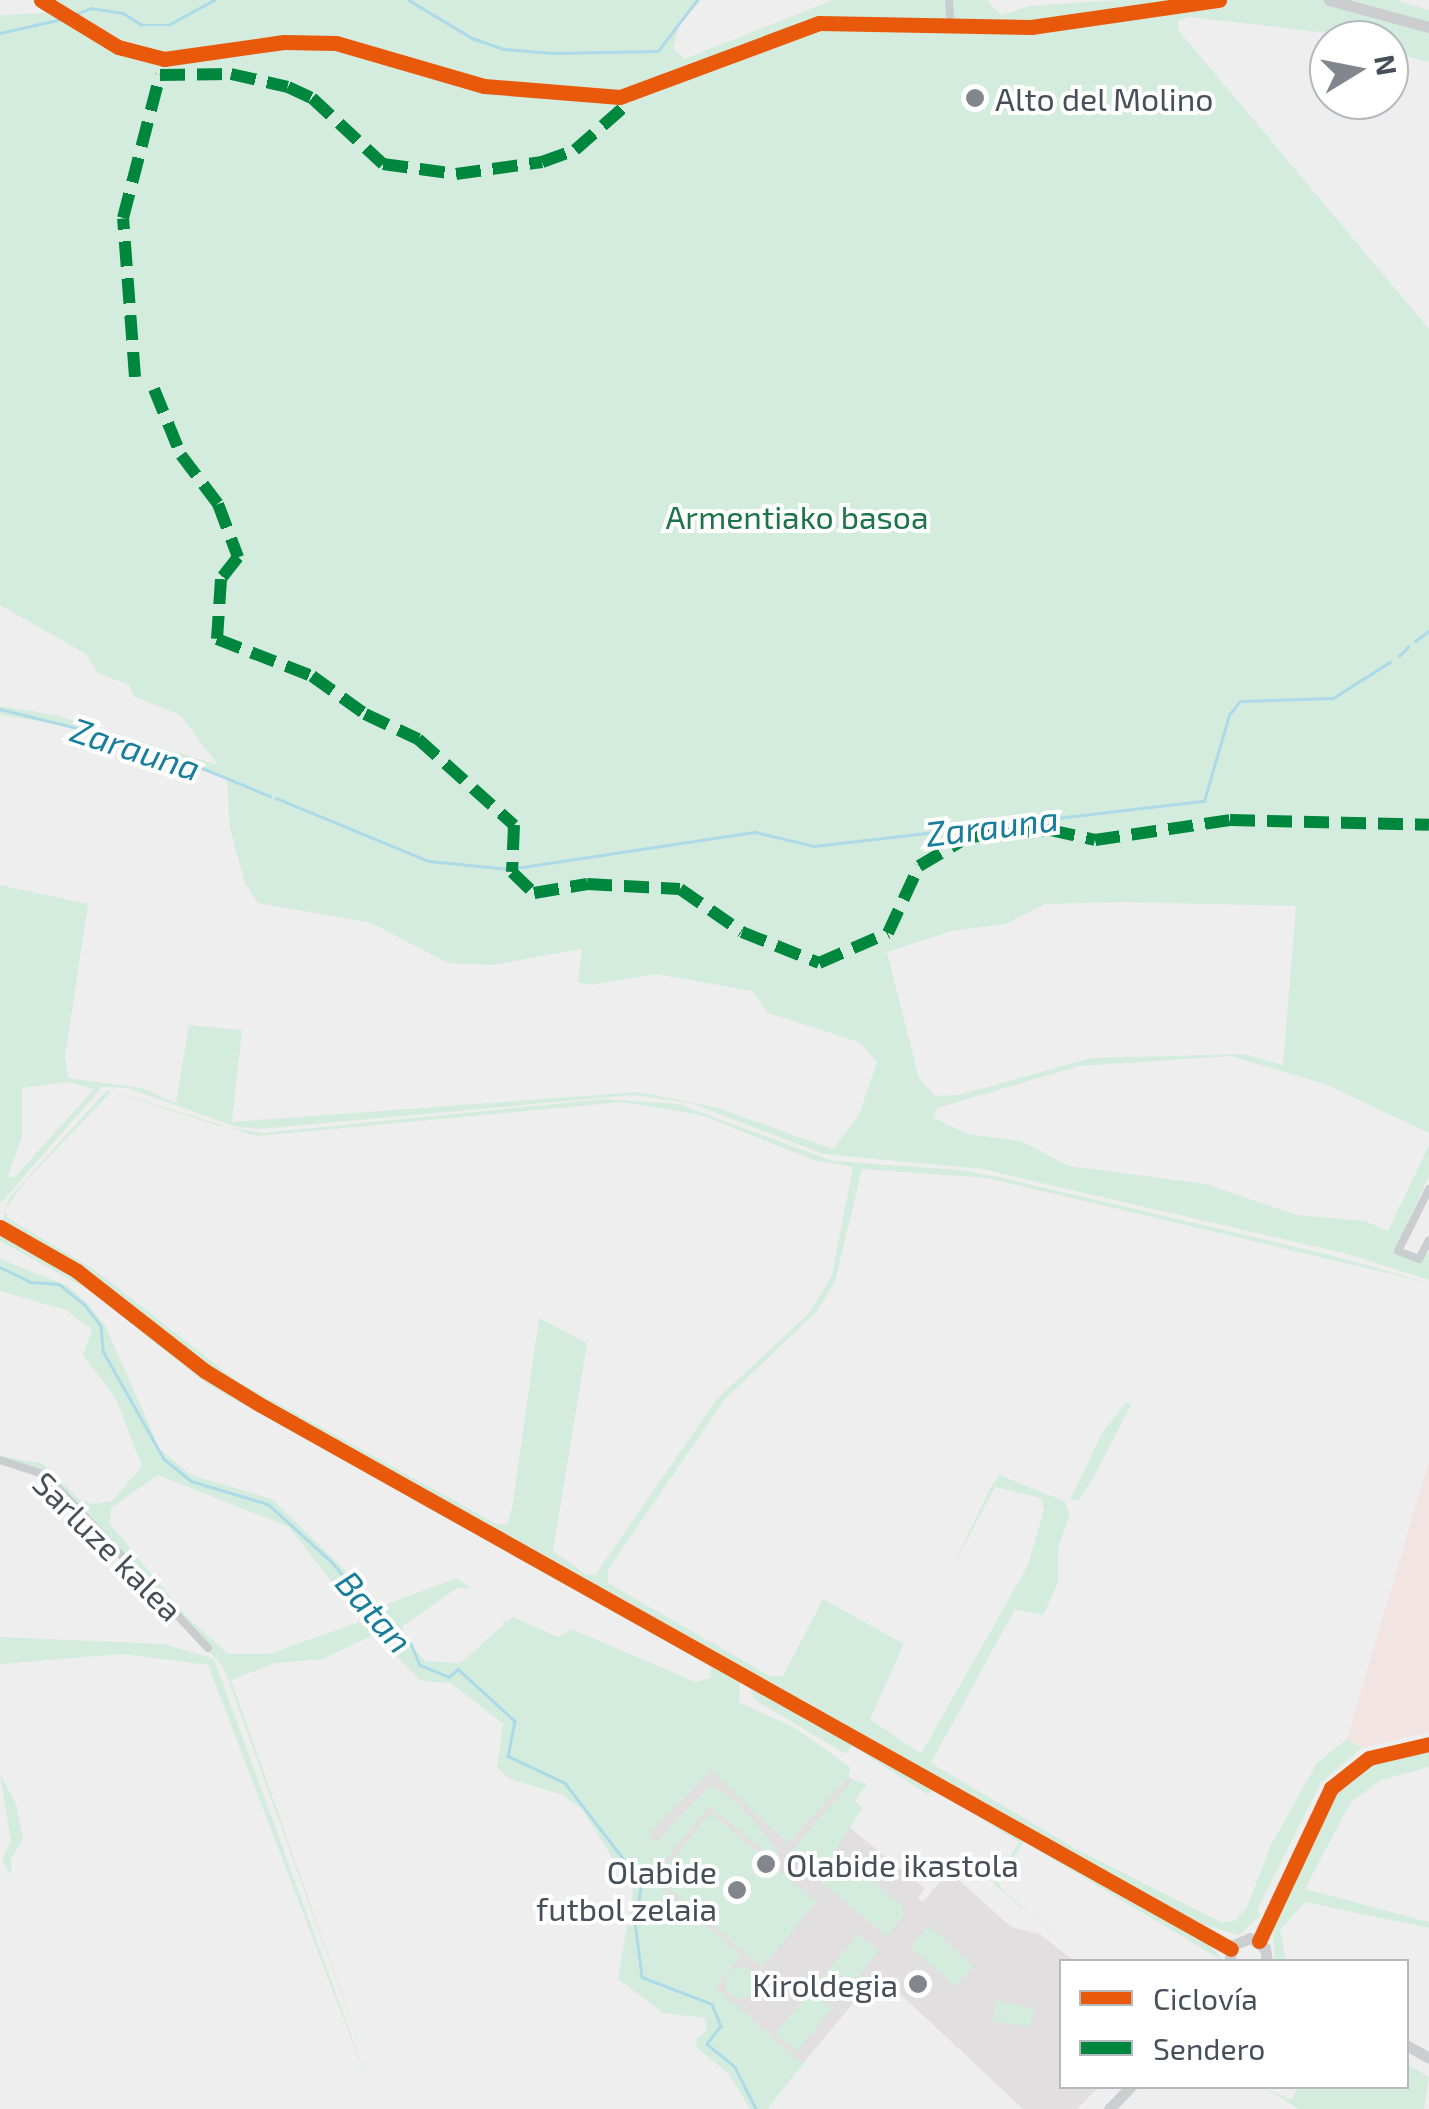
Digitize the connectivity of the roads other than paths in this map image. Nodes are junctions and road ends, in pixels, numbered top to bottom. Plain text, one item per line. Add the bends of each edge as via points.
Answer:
1 (41, 0) edge
2 (949, 0) edge
3 (1219, 0) edge
4 (1328, 0) edge
5 (951, 26) junction
6 (1429, 26) edge
7 (1429, 1190) edge
8 (0, 1227) edge
9 (1429, 1240) edge
10 (0, 1460) edge
11 (208, 1648) dead end
12 (1429, 1744) edge
13 (1258, 1941) junction
14 (1230, 1955) edge
15 (1266, 1959) edge
16 (1129, 2089) edge
17 (1109, 2109) edge

1 - 5 street via 78,27 151,57 336,43 484,86 596,96 649,88 819,23
2 - 5 street
3 - 5 street via 1031,27
4 - 6 street
7 - 9 street via 1398,1251 1419,1258
8 - 14 street via 76,1271 259,1404
10 - 11 street, Sarluze kalea via 46,1475
12 - 13 street via 1368,1758 1331,1788
13 - 14 street via 1245,1938
13 - 15 street
16 - 17 street

